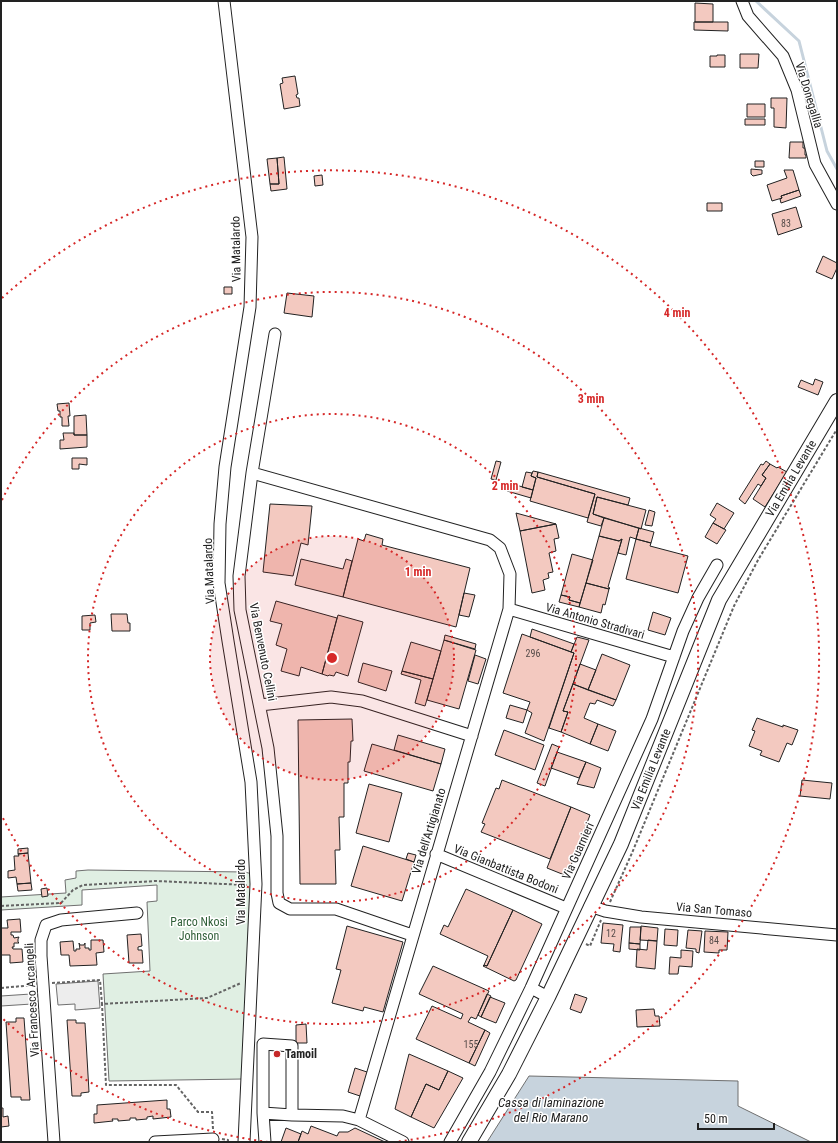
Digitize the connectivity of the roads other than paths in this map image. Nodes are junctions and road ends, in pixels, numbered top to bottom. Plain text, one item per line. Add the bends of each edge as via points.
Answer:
1 (224, 1) edge
2 (742, 1) edge
3 (837, 204) edge
4 (275, 334) dead end
5 (837, 401) edge
6 (252, 473) junction
7 (717, 565) dead end
8 (509, 609) junction
9 (674, 657) junction
10 (260, 705) junction
11 (652, 719) junction
12 (669, 727) junction
13 (472, 736) junction
14 (436, 854) junction
15 (590, 906) junction
16 (566, 908) junction
17 (137, 913) dead end
18 (412, 935) junction
19 (837, 935) edge
20 (531, 988) junction
21 (548, 997) junction
22 (263, 1113) junction
23 (292, 1115) junction
24 (358, 1120) junction
25 (213, 1138) road end
26 (54, 1142) edge
27 (155, 1142) edge
28 (244, 1142) edge
29 (265, 1142) edge
30 (403, 1142) edge
31 (450, 1142) edge
32 (469, 1142) edge

1 - 28 street, Via Matalardo via 252,237 250,307 226,467 220,524 219,582 251,782 256,886
2 - 3 street, Via Donegallia via 748,16 783,56 796,90 816,164
4 - 6 street, Via Benvenuto Cellini
5 - 12 main road, Via Emilia Levante via 719,600
6 - 8 street, Via dell'Artigianato via 490,540 500,548 510,574
6 - 10 street, Via Benvenuto Cellini via 239,576 240,610
7 - 9 street, Via Guarnieri via 698,598
8 - 9 street, Via Antonio Stradivari
8 - 13 street, Via dell'Artigianato
9 - 11 street, Via Guarnieri
10 - 13 street via 331,698 362,701
10 - 18 street, Via Benvenuto Cellini via 268,748 277,836 277,893 280,903 290,909 336,909
11 - 12 street
11 - 16 street, Via Guarnieri
12 - 15 main road, Via Emilia Levante via 621,844
13 - 14 street, Via dell'Artigianato
14 - 16 street, Via Gianbattista Bodoni
14 - 18 street, Via dell'Artigianato
15 - 19 street, Via San Tomaso via 605,912 641,917
15 - 21 main road, Via Emilia Levante
16 - 20 street, Via Guarnieri
17 - 26 street, Via Francesco Arcangeli via 61,920 46,925 42,940 43,984
18 - 24 street, Via dell'Artigianato
20 - 21 street
20 - 31 street, Via Guarnieri via 490,1072
21 - 32 main road, Via Emilia Levante
22 - 23 street
22 - 23 street via 263,1044 292,1046
22 - 29 street
23 - 24 street via 343,1116
24 - 30 street
25 - 27 street

